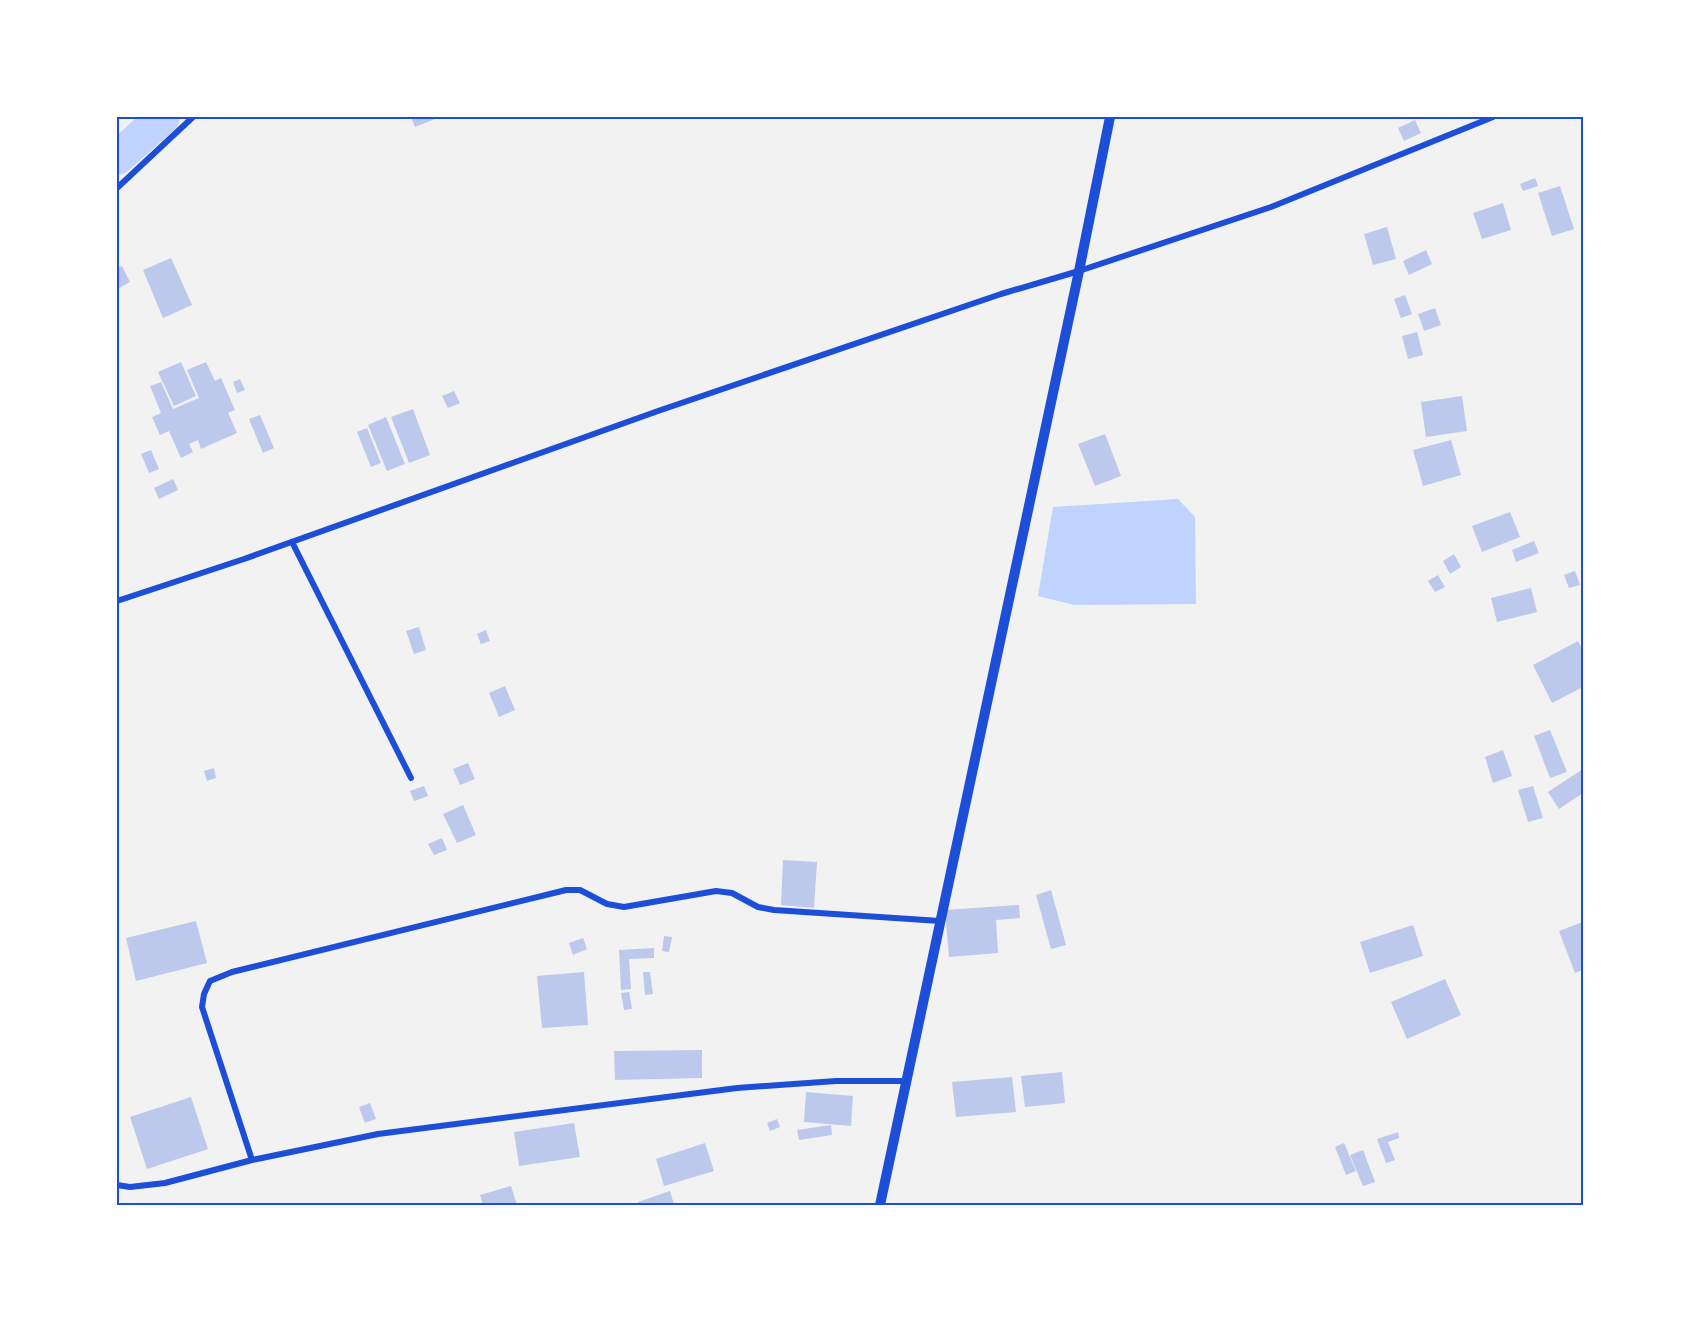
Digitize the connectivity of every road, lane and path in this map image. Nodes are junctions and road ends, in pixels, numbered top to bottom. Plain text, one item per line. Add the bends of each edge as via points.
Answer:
1 (193, 117) edge
2 (1110, 117) edge
3 (1493, 117) edge
4 (117, 188) edge
5 (1080, 271) junction
6 (292, 542) junction
7 (117, 601) edge
8 (411, 778) dead end
9 (940, 921) junction
10 (906, 1082) junction
11 (252, 1160) junction
12 (117, 1185) edge
13 (880, 1205) edge

1 - 4 street
2 - 5 street
3 - 5 street via 1271,207
5 - 6 street via 1001,294 681,404
5 - 9 street
6 - 7 street
6 - 8 street
9 - 10 street
9 - 11 street via 774,910 758,907 732,893 716,891 624,907 607,904 580,890 566,890 232,972 210,981 202,1007
10 - 11 street via 836,1081 737,1088 378,1134
10 - 13 street
11 - 12 street via 165,1183

